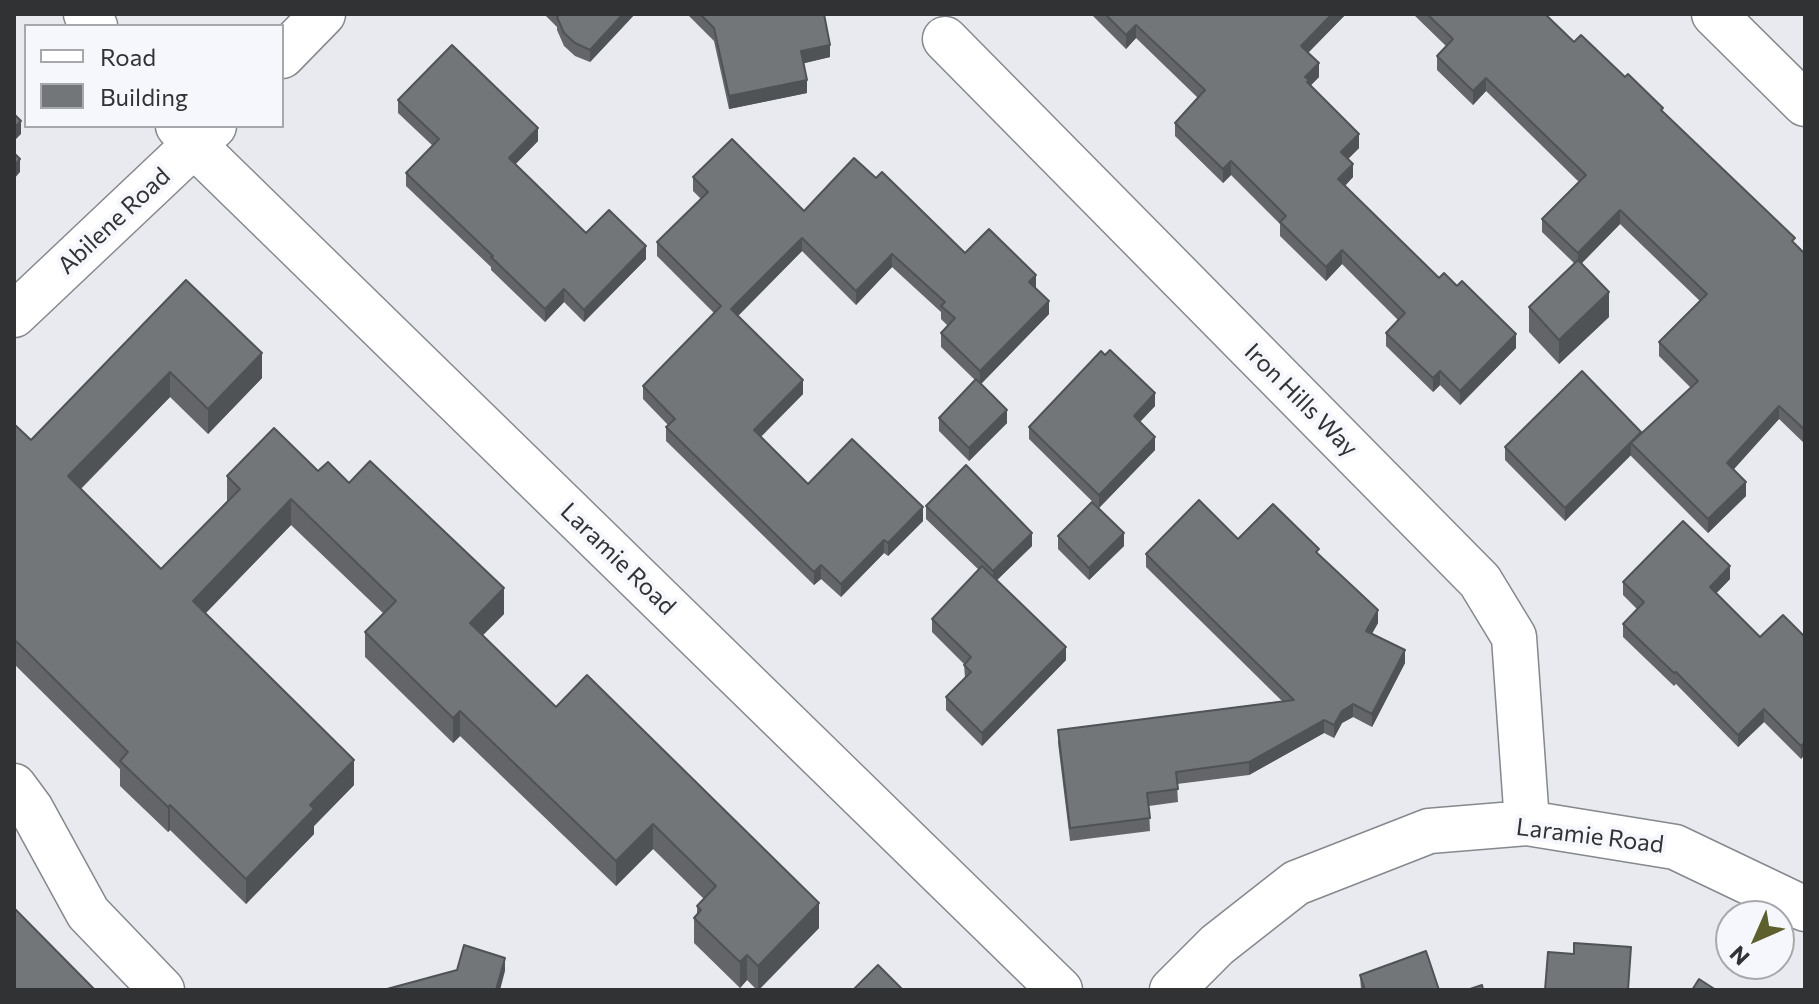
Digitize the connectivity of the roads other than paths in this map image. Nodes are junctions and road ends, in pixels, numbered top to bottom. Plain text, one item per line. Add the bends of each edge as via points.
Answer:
1 (323, 14) edge
2 (1714, 14) edge
3 (945, 39) dead end
4 (284, 54) edge
5 (1805, 104) edge
6 (196, 133) edge
7 (14, 315) edge
8 (20, 806) edge
9 (1527, 823) junction
10 (1805, 909) edge
11 (162, 990) edge
12 (1060, 990) edge
13 (1172, 990) edge

1 - 4 street
2 - 5 street
3 - 9 street, Iron Hills Way via 1480,581 1514,637
6 - 7 street, Abilene Road
6 - 12 street, Laramie Road
8 - 11 street via 88,913
9 - 10 street, Laramie Road via 1675,847
9 - 13 street, Laramie Road via 1429,831 1296,883 1217,945

